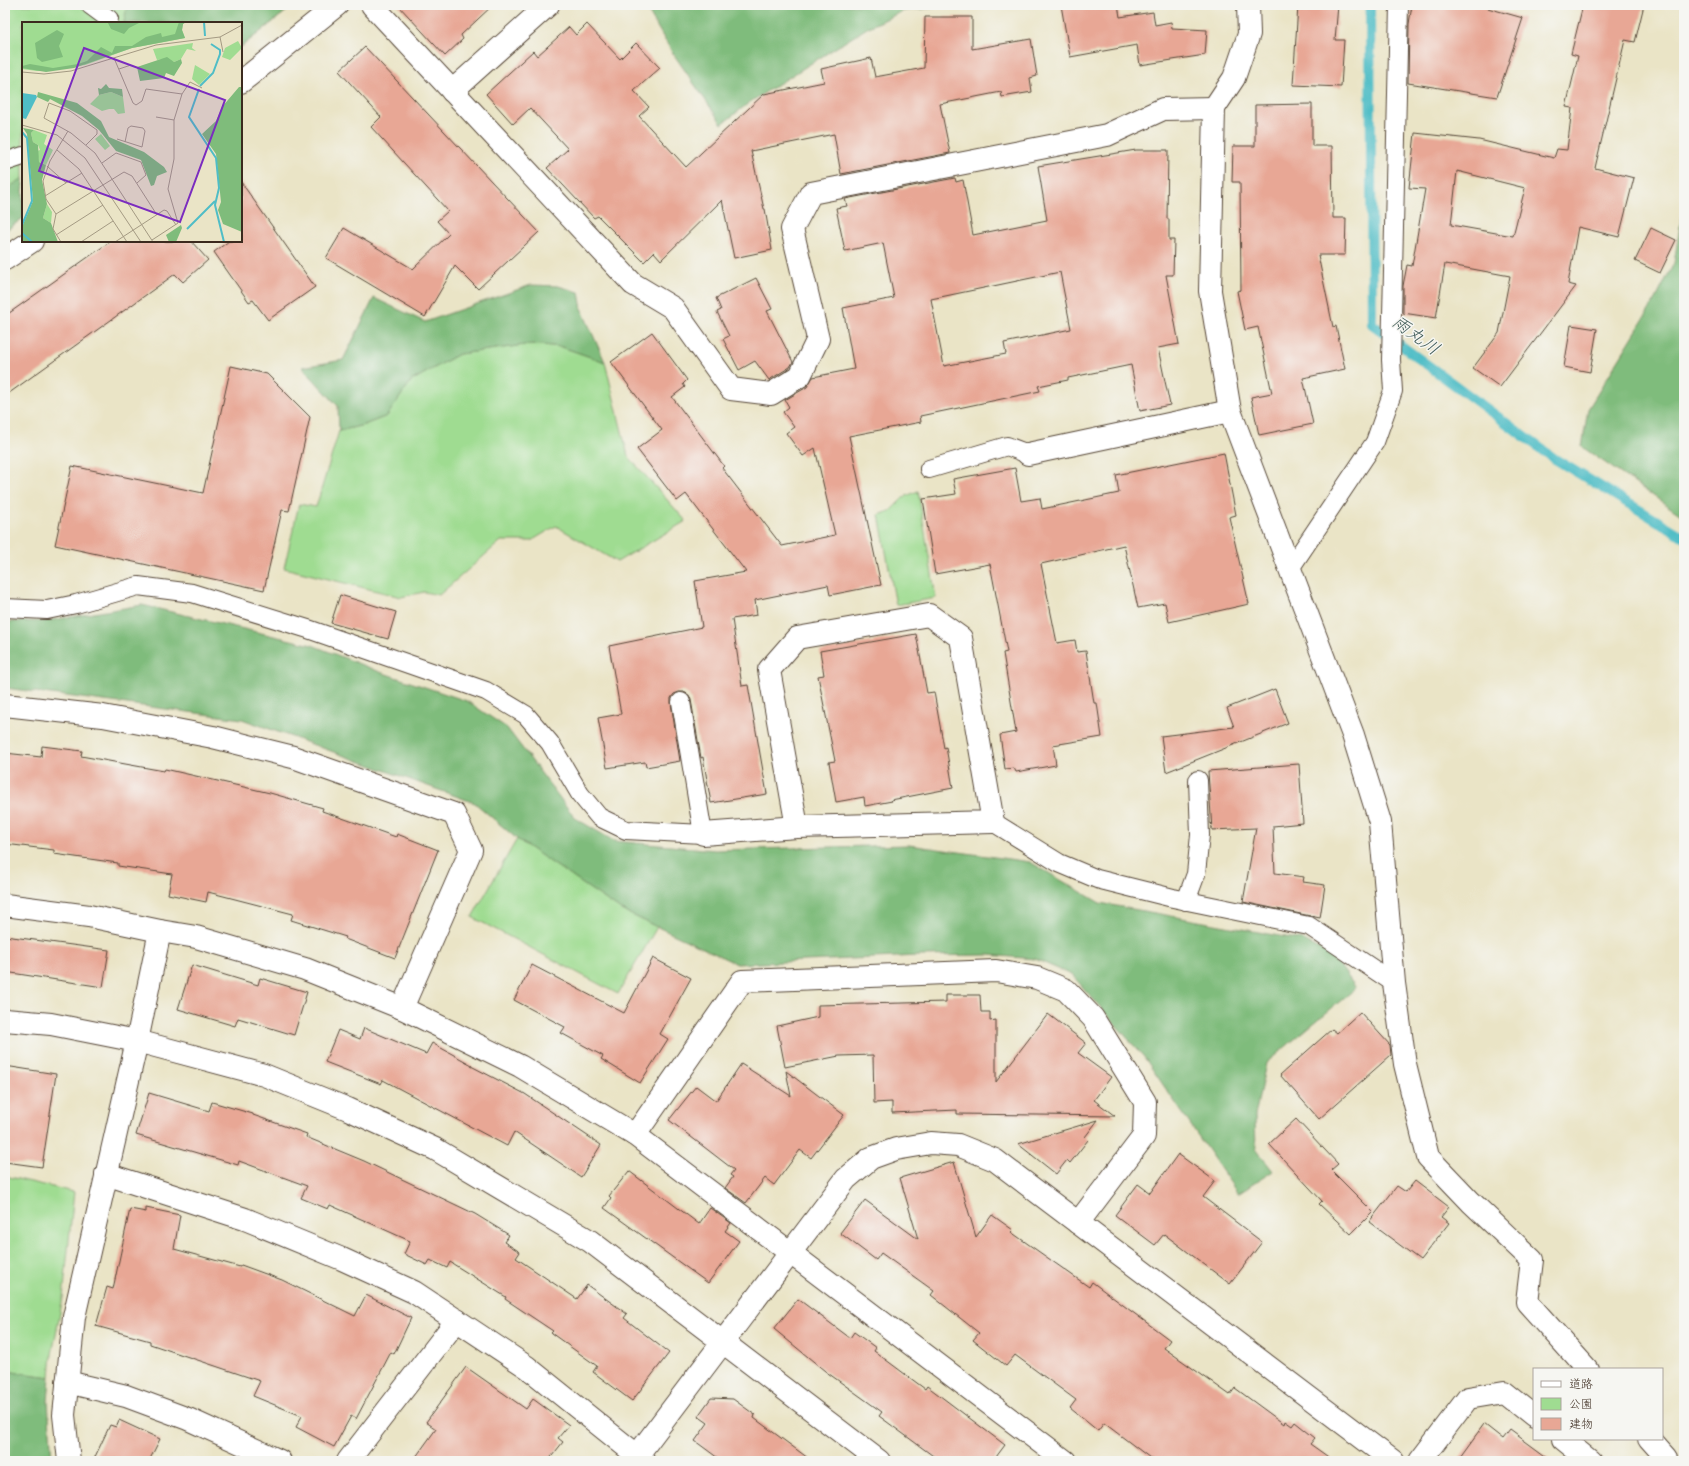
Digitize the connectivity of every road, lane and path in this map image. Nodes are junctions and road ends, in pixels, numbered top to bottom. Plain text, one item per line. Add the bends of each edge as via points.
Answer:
1 (90, 5) edge
2 (337, 5) edge
3 (372, 5) edge
4 (548, 5) edge
5 (1248, 5) edge
6 (1400, 5) edge
7 (109, 16) edge
8 (242, 81) edge
9 (452, 91) junction
10 (1214, 108) junction
11 (22, 156) edge
12 (5, 162) edge
13 (30, 242) edge
14 (5, 259) edge
15 (1230, 412) junction
16 (1028, 454) joint
17 (929, 469) dead end
18 (1289, 570) junction
19 (5, 608) edge
20 (681, 702) dead end
21 (5, 705) edge
22 (1198, 780) dead end
23 (993, 822) junction
24 (797, 827) junction
25 (703, 834) junction
26 (1186, 901) junction
27 (5, 905) edge
28 (160, 931) junction
29 (1394, 982) junction
30 (402, 1008) junction
31 (5, 1020) edge
32 (137, 1041) junction
33 (635, 1135) junction
34 (106, 1174) junction
35 (1078, 1223) junction
36 (790, 1252) junction
37 (457, 1320) junction
38 (722, 1342) junction
39 (1585, 1368) edge
40 (67, 1382) junction
41 (1533, 1415) edge
42 (1563, 1440) edge
43 (1650, 1440) edge
44 (638, 1459) edge
45 (69, 1461) edge
46 (280, 1461) edge
47 (348, 1461) edge
48 (879, 1461) edge
49 (1065, 1461) edge
50 (1393, 1461) edge
51 (1420, 1461) edge
52 (1590, 1461) edge
53 (1666, 1461) edge

1 - 7 lane
2 - 8 street
3 - 9 street
4 - 9 street
5 - 10 street via 1247,42 1234,78
6 - 18 lane via 1391,360 1393,391 1375,442
9 - 10 street via 633,284 673,308 731,389 770,394 800,376 818,339 792,229 811,193 1107,135 1164,109
10 - 15 street via 1210,291
11 - 12 lane
13 - 14 street
15 - 16 street
15 - 18 street
16 - 17 lane via 1007,446
18 - 29 street via 1353,735 1380,822
19 - 25 lane via 47,610 138,586 192,593 308,629 486,691 526,715 550,743 580,794 599,818 626,830
20 - 25 lane
21 - 30 street via 103,716 213,737 293,757 454,814 471,850
22 - 26 lane via 1200,835 1196,874
23 - 24 street
23 - 24 street via 961,638 929,615 797,638 769,670
23 - 26 lane via 1059,863 1097,879
24 - 25 street
26 - 29 lane via 1309,926
27 - 28 street via 89,916
28 - 30 street via 196,937 305,969
28 - 32 street
29 - 39 street via 1405,1064 1428,1157 1532,1260 1527,1302
30 - 33 street via 520,1066
31 - 32 street via 50,1024
32 - 34 street
32 - 38 street via 264,1075 436,1149 590,1242
33 - 35 street via 742,981 996,971 1037,978 1066,990 1093,1018 1145,1102 1144,1136
33 - 36 street
34 - 37 street via 245,1219 342,1259 414,1292
34 - 40 street via 74,1317
35 - 36 street via 995,1160 958,1145 931,1143 896,1149 871,1158 846,1179
35 - 50 street
36 - 38 street
36 - 49 street
37 - 44 street via 527,1367
37 - 47 street
38 - 44 street
38 - 48 street
40 - 45 street via 64,1415
40 - 46 street via 126,1396 188,1418
41 - 51 street via 1504,1392 1468,1398
42 - 52 street
43 - 53 street

